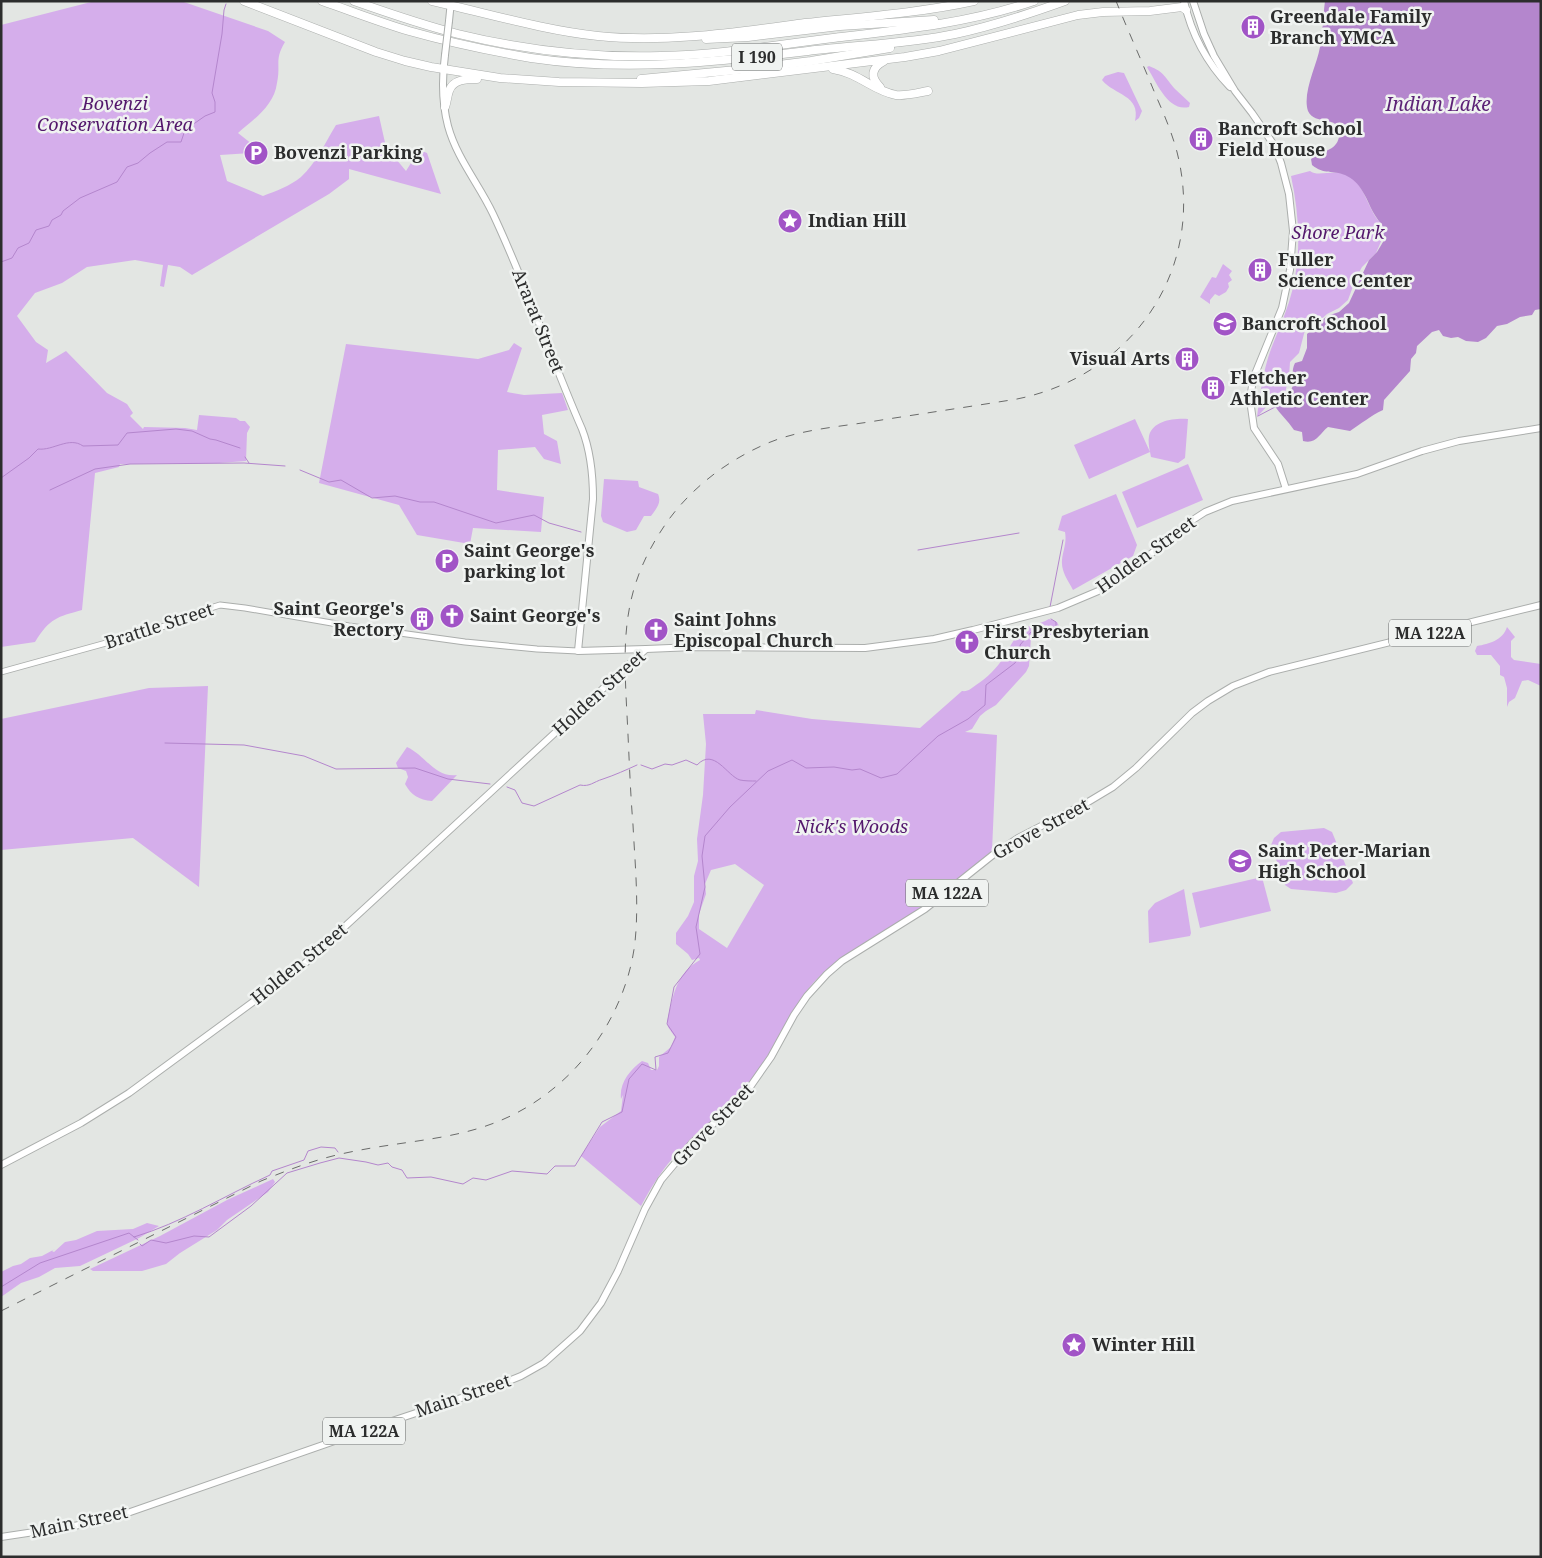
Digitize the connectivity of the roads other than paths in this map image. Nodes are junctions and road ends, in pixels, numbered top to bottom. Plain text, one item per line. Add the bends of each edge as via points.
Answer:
1 (244, 1) edge
2 (258, 1) edge
3 (322, 1) edge
4 (354, 1) edge
5 (432, 1) edge
6 (974, 1) edge
7 (1034, 1) edge
8 (1065, 1) edge
9 (1194, 1) edge
10 (451, 3) edge
11 (1185, 5) edge
12 (295, 19) junction
13 (963, 20) junction
14 (658, 38) junction
15 (920, 40) junction
16 (887, 60) junction
17 (819, 68) junction
18 (444, 69) junction
19 (504, 78) junction
20 (559, 82) junction
21 (886, 91) junction
22 (928, 91) dead end
23 (1235, 91) junction
24 (445, 107) junction
25 (1541, 428) edge
26 (1286, 489) junction
27 (1541, 605) edge
28 (627, 649) junction
29 (646, 649) junction
30 (578, 651) junction
31 (629, 666) junction
32 (1, 672) edge
33 (1, 1165) edge
34 (645, 1209) joint
35 (1, 1537) edge

1 - 12 highway
2 - 12 highway
3 - 15 highway, I 190 via 406,30 464,45 531,58 602,64 706,62
4 - 13 highway, I 190 via 476,38 601,55 684,55
5 - 10 highway
6 - 14 highway via 922,10
7 - 13 highway, I 190
8 - 15 highway, I 190 via 1010,20
9 - 23 main road via 1207,42
10 - 14 highway via 557,31
10 - 18 main road, Ararat Street, bridge
11 - 16 highway via 1150,12 1078,15 938,51
11 - 23 main road via 1207,57 1221,78
12 - 18 highway via 391,57
13 - 14 highway via 840,26 718,39
15 - 20 highway via 854,54 747,69
16 - 17 highway
16 - 21 highway via 876,66 873,74 875,82
17 - 20 highway via 699,82
17 - 21 highway via 848,72
18 - 19 highway
18 - 24 main road, Ararat Street
19 - 20 highway
19 - 24 highway via 467,79 454,84 448,92
21 - 22 highway via 901,95
23 - 26 main road via 1278,154 1291,211 1293,241 1287,289 1253,379 1250,400 1254,428 1278,464
24 - 30 main road, Ararat Street via 455,145 493,214 589,450 593,499
25 - 26 main road, Holden Street via 1460,441 1357,474
26 - 29 main road, Holden Street via 1232,500 1205,512 1112,584 1077,602 1039,614 942,638 885,646
27 - 34 main road, Grove Street / MA 122A via 1260,675 1216,696 1192,713 1114,787 1010,843 925,909 834,968 807,996 743,1097 686,1150 661,1180
28 - 29 main road, Brattle Street
28 - 30 main road, Brattle Street
28 - 31 main road via 631,656
29 - 31 main road, Holden Street
30 - 32 street, Brattle Street via 465,642 220,605 146,632
31 - 33 main road, Holden Street via 302,966 129,1093 81,1123
34 - 35 main road, Main Street / MA 122A via 612,1286 590,1319 560,1350 521,1376 113,1518

